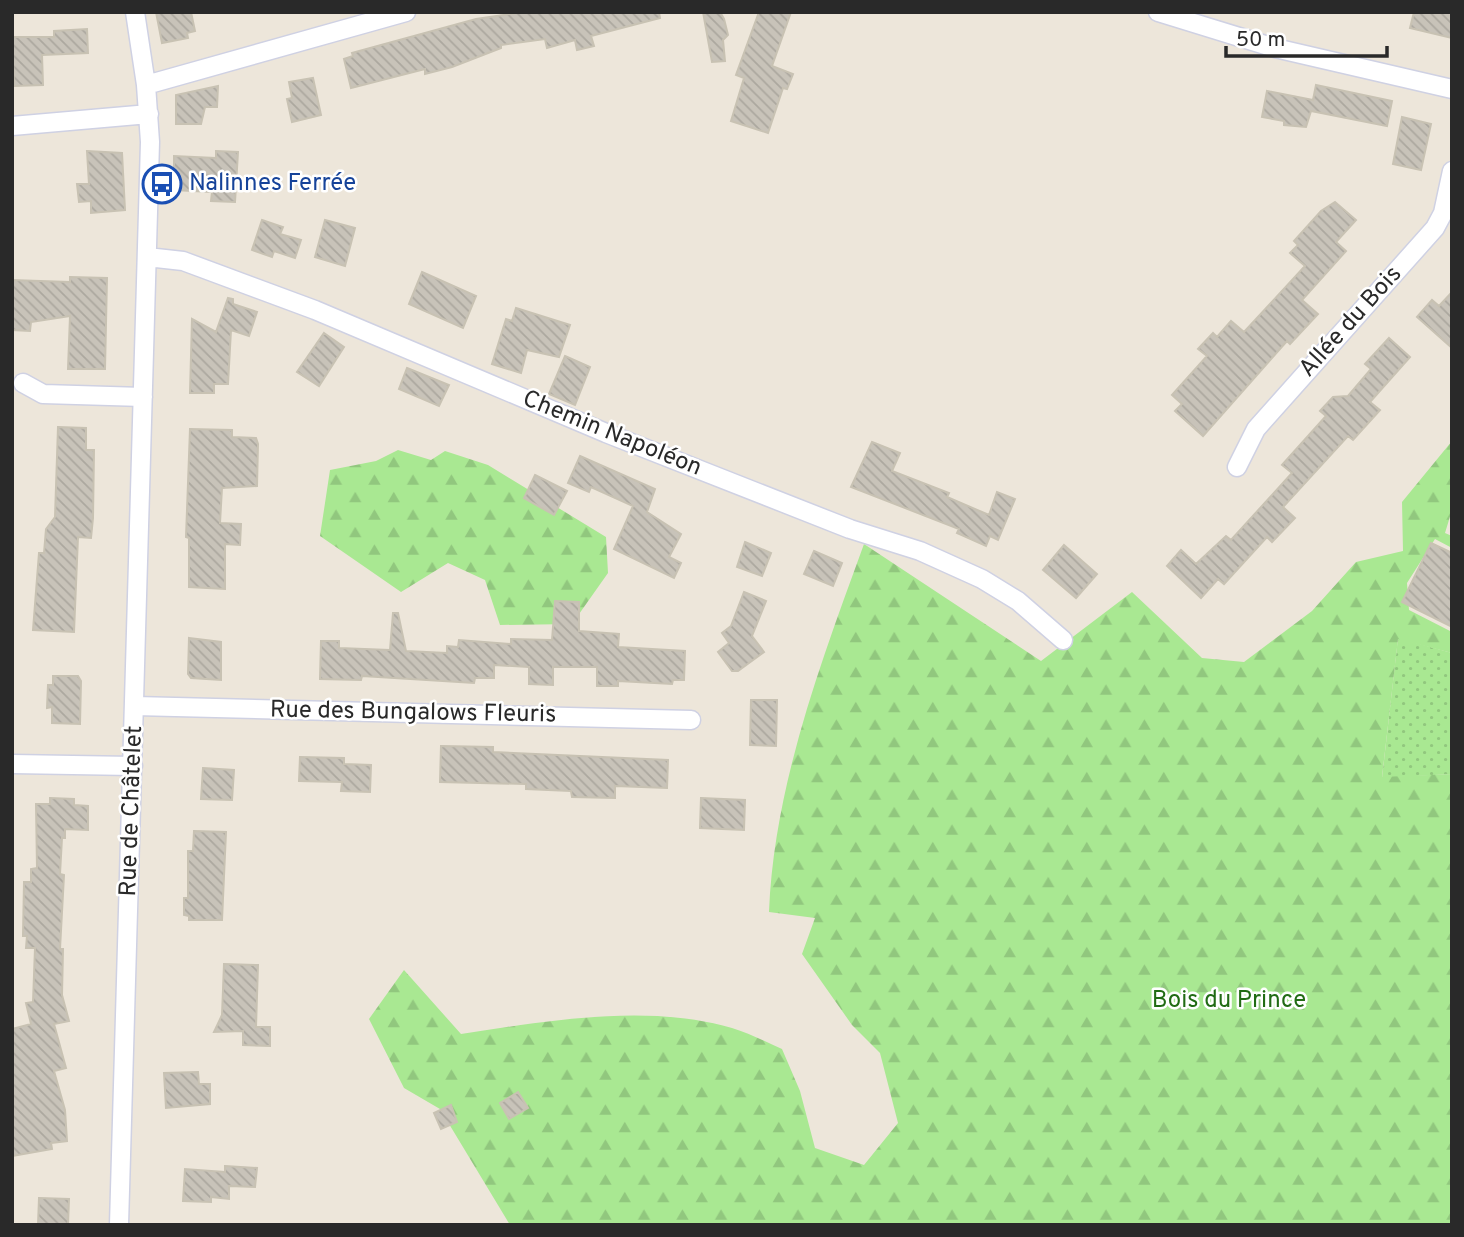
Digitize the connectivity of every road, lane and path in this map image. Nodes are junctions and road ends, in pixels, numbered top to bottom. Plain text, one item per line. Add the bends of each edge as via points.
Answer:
1 (135, 12) edge
2 (405, 12) edge
3 (1158, 12) edge
4 (146, 85) junction
5 (1452, 89) edge
6 (149, 114) junction
7 (12, 126) edge
8 (1452, 171) edge
9 (147, 257) junction
10 (23, 383) dead end
11 (143, 397) junction
12 (1237, 467) dead end
13 (1063, 640) dead end
14 (135, 706) junction
15 (691, 720) dead end
16 (12, 764) edge
17 (133, 766) junction
18 (119, 1225) edge

1 - 4 street, Rue de Châtelet
2 - 4 street
3 - 5 street via 1275,48
4 - 6 street, Rue de Châtelet
6 - 7 street
6 - 9 street, Rue de Châtelet
8 - 12 street, Allée du Bois via 1435,228 1256,429
9 - 11 street, Rue de Châtelet
9 - 13 street, Chemin Napoléon via 183,261 315,310 606,433 850,529 920,551 1018,601
10 - 11 street via 43,394
11 - 14 street, Rue de Châtelet
14 - 15 street, Rue des Bungalows Fleuris
14 - 17 street, Rue de Châtelet
16 - 17 street
17 - 18 street, Rue de Châtelet

